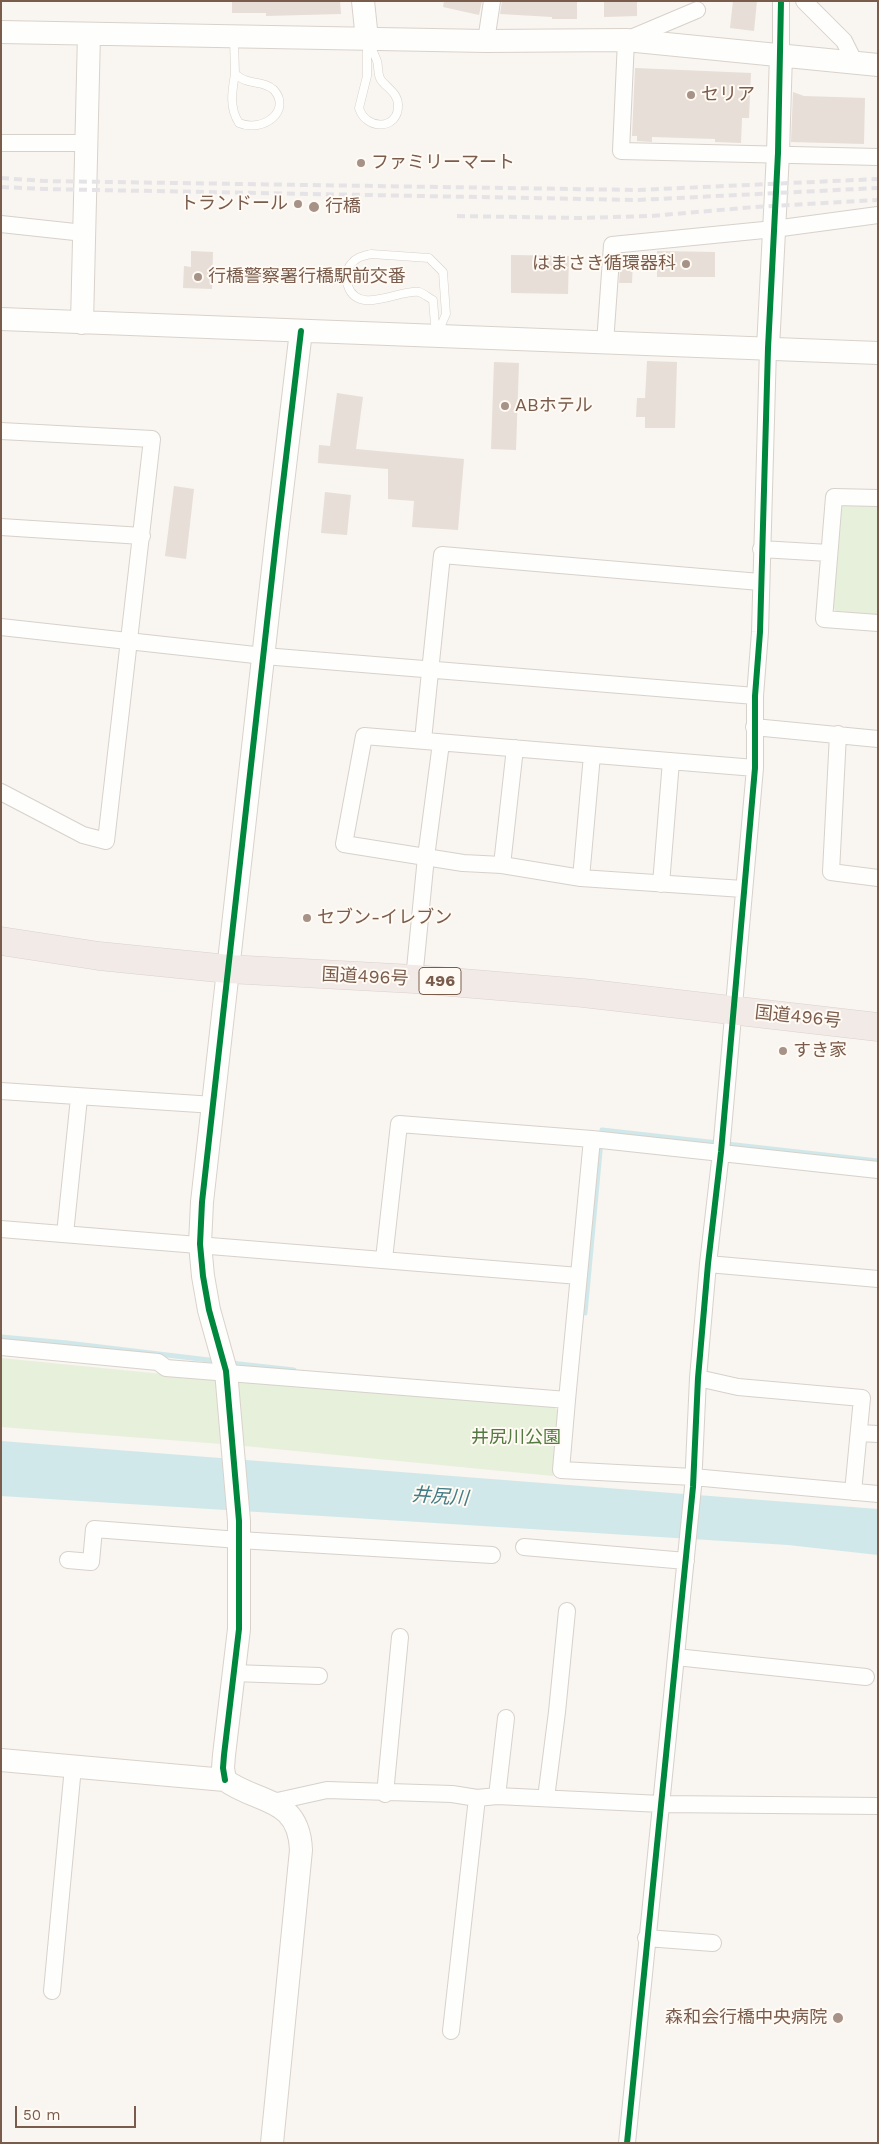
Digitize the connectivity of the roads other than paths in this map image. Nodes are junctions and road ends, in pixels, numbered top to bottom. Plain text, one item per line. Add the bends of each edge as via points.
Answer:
1 (362, 1) edge
2 (492, 1) edge
3 (781, 1) edge
4 (804, 1) edge
5 (698, 10) dead end
6 (1, 32) edge
7 (89, 34) junction
8 (234, 37) junction
9 (367, 39) junction
10 (626, 40) junction
11 (486, 41) junction
12 (781, 54) junction
13 (855, 63) junction
14 (878, 65) edge
15 (235, 74) junction
16 (1, 143) edge
17 (86, 143) junction
18 (778, 153) junction
19 (878, 157) edge
20 (878, 215) edge
21 (1, 224) edge
22 (774, 229) junction
23 (84, 233) junction
24 (1, 319) edge
25 (82, 322) junction
26 (301, 331) junction
27 (436, 337) junction
28 (605, 343) junction
29 (768, 348) junction
30 (878, 353) edge
31 (1, 431) edge
32 (878, 498) edge
33 (1, 527) edge
34 (142, 536) junction
35 (761, 550) junction
36 (829, 553) junction
37 (760, 582) junction
38 (878, 623) edge
39 (1, 627) edge
40 (130, 640) junction
41 (264, 656) junction
42 (429, 669) junction
43 (755, 696) junction
44 (754, 727) junction
45 (838, 734) junction
46 (878, 739) edge
47 (423, 740) junction
48 (441, 743) junction
49 (516, 748) junction
50 (592, 755) junction
51 (671, 761) junction
52 (755, 768) junction
53 (1, 792) edge
54 (426, 857) junction
55 (502, 865) junction
56 (581, 878) junction
57 (878, 878) edge
58 (660, 884) junction
59 (742, 889) junction
60 (1, 941) edge
61 (228, 969) junction
62 (414, 979) junction
63 (733, 1010) junction
64 (878, 1027) edge
65 (1, 1092) edge
66 (79, 1098) junction
67 (214, 1105) junction
68 (592, 1139) junction
69 (720, 1152) junction
70 (878, 1170) edge
71 (1, 1229) edge
72 (65, 1234) junction
73 (200, 1244) junction
74 (384, 1260) junction
75 (708, 1264) junction
76 (579, 1276) junction
77 (878, 1279) edge
78 (1, 1347) edge
79 (226, 1371) junction
80 (698, 1378) junction
81 (567, 1400) junction
82 (859, 1433) junction
83 (878, 1434) edge
84 (693, 1482) junction
85 (853, 1492) junction
86 (878, 1494) edge
87 (239, 1531) junction
88 (524, 1547) dead end
89 (492, 1555) dead end
90 (686, 1557) junction
91 (68, 1560) dead end
92 (567, 1611) dead end
93 (400, 1637) dead end
94 (676, 1657) junction
95 (234, 1673) junction
96 (319, 1676) dead end
97 (866, 1677) dead end
98 (506, 1718) dead end
99 (1, 1760) edge
100 (73, 1767) junction
101 (225, 1780) junction
102 (385, 1794) junction
103 (497, 1796) junction
104 (477, 1798) junction
105 (546, 1798) junction
106 (273, 1802) junction
107 (661, 1804) junction
108 (878, 1806) edge
109 (646, 1938) junction
110 (713, 1943) dead end
111 (52, 1991) dead end
112 (451, 2031) dead end
113 (272, 2143) edge
114 (627, 2143) edge

1 - 9 street
2 - 11 street
3 - 12 street
4 - 13 street via 844,41
5 - 10 street
6 - 7 street
7 - 8 street
7 - 17 street
8 - 9 street
8 - 15 lane
9 - 9 lane via 381,79 398,103 397,114 384,124 365,120 359,108 367,76
9 - 11 street
10 - 11 street
10 - 12 street
10 - 18 street via 622,150
12 - 13 street
12 - 18 street
13 - 14 street
15 - 15 lane via 245,80 263,83 278,96 276,114 269,123 254,126 239,123 233,109
16 - 17 street
17 - 23 street
18 - 19 street
18 - 22 street
20 - 22 street
21 - 23 street
22 - 28 street via 612,245
22 - 29 street
23 - 25 street
24 - 25 street
25 - 26 street
26 - 27 street
26 - 41 street
27 - 27 lane via 433,300 419,292 376,301 364,300 352,294 347,285 346,274 351,264 358,257 371,254 429,258 444,272 446,314
27 - 28 street
28 - 29 street
29 - 30 street
29 - 35 street
31 - 34 street via 152,440
32 - 36 street via 834,496
33 - 34 street
34 - 40 street
35 - 36 street
35 - 37 street
36 - 38 street via 824,618
37 - 42 street via 442,555
37 - 43 street
39 - 40 street
40 - 41 street
40 - 53 street via 106,841 83,835
41 - 42 street
41 - 61 street
42 - 43 street
42 - 47 street
43 - 44 street
44 - 45 street
44 - 52 street
45 - 46 street
45 - 57 street via 831,872
47 - 48 street
47 - 54 street via 364,736 344,844
48 - 49 street
48 - 54 street
49 - 50 street
49 - 55 street
50 - 51 street
50 - 56 street
51 - 52 street
51 - 58 street
52 - 59 street
54 - 55 street
54 - 62 street
55 - 56 street
56 - 58 street
58 - 59 street
59 - 63 street
60 - 61 highway, 国道496号 / 496 via 99,956
61 - 62 highway, 国道496号 / 496
61 - 67 street
62 - 63 highway, 国道496号 / 496
63 - 64 highway, 国道496号 / 496
63 - 69 street
65 - 66 street
66 - 67 street
66 - 72 street
67 - 73 street
68 - 69 street
68 - 74 street via 399,1124
68 - 76 street
69 - 70 street
69 - 75 street
71 - 72 street
72 - 73 street
73 - 74 street
73 - 79 street via 209,1310
74 - 76 street
75 - 77 street
75 - 80 street
76 - 81 street
78 - 79 street via 158,1362 166,1368
79 - 81 street
79 - 87 street
80 - 82 street via 738,1387 862,1398
80 - 84 street
81 - 84 street via 561,1470
82 - 83 street
82 - 85 street
84 - 85 street
84 - 90 street
85 - 86 street
87 - 89 street
87 - 91 street via 94,1529 91,1562
87 - 95 street via 239,1629
88 - 90 street
90 - 94 street
92 - 105 street
93 - 102 street
94 - 97 street
94 - 107 street
95 - 96 street
95 - 101 street via 223,1761
98 - 103 street
99 - 100 street
100 - 101 street
100 - 111 street
101 - 106 street via 232,1786
102 - 104 street via 452,1794
102 - 106 street via 327,1790
103 - 104 street
103 - 105 street
104 - 112 street
105 - 107 street
106 - 113 street via 294,1822 301,1834 301,1850
107 - 108 street
107 - 109 street
109 - 110 street
109 - 114 street

